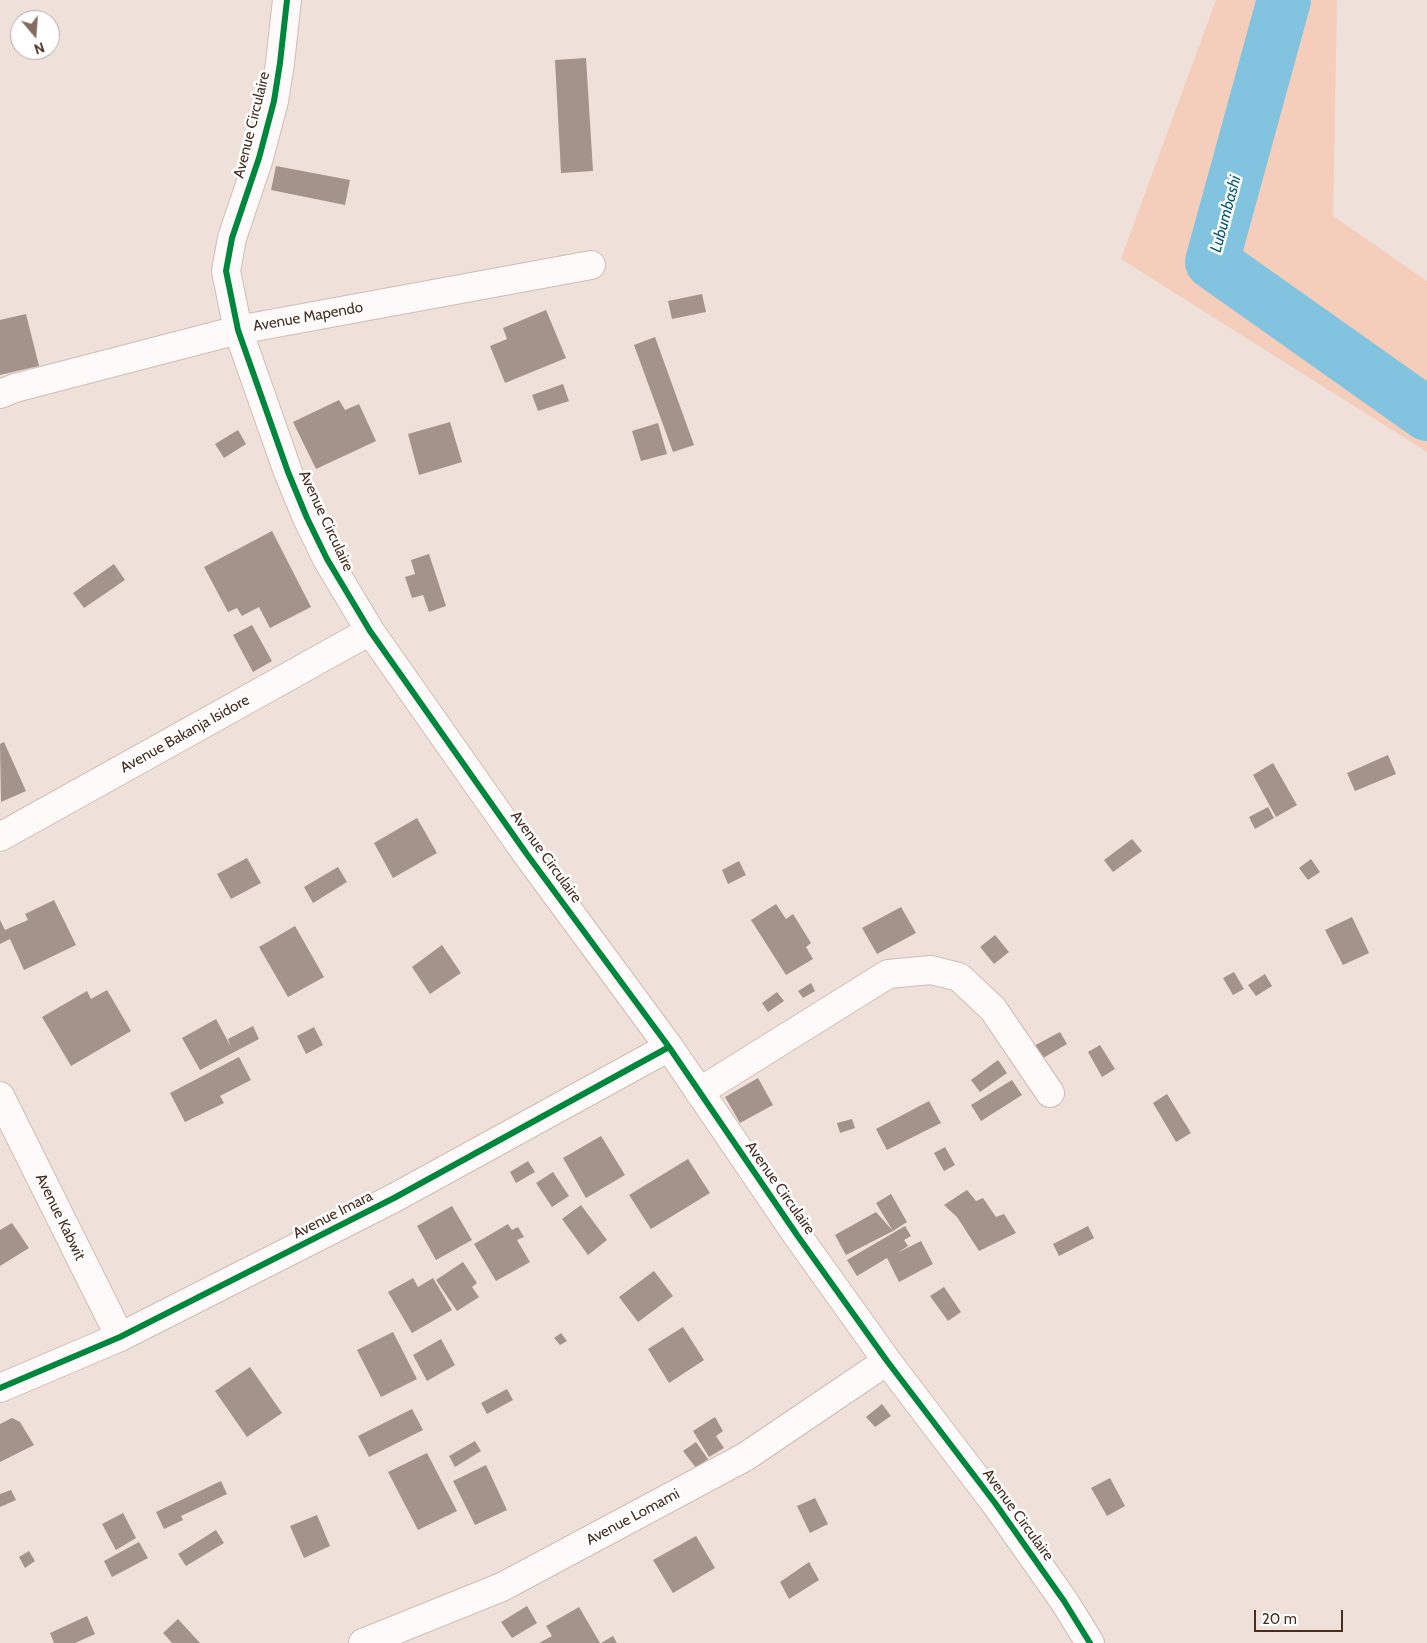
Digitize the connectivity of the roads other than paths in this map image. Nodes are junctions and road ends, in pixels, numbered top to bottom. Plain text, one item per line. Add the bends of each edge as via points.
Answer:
1 (287, 0) edge
2 (591, 265) dead end
3 (238, 330) junction
4 (0, 394) edge
5 (370, 632) junction
6 (0, 837) edge
7 (669, 1047) junction
8 (699, 1092) junction
9 (1050, 1093) dead end
10 (0, 1096) edge
11 (120, 1337) junction
12 (887, 1361) junction
13 (0, 1388) edge
14 (363, 1643) edge
15 (1090, 1643) edge

1 - 3 street, Avenue Circulaire via 274,101 232,238 226,271
2 - 3 street, Avenue Mapendo
3 - 4 street, Avenue Mapendo
3 - 5 street, Avenue Circulaire via 307,518 326,559
5 - 6 street, Avenue Bakanja Isidore
5 - 7 street, Avenue Circulaire via 526,853
7 - 8 street, Avenue Circulaire
7 - 11 street, Avenue Imara via 394,1198
8 - 9 street via 888,974 931,970 959,977 993,1009
8 - 12 street, Avenue Circulaire
10 - 11 street, Avenue Kabwit
11 - 13 street, Avenue Imara
12 - 14 street, Avenue Lomami via 745,1456 502,1587
12 - 15 street, Avenue Circulaire via 995,1503

